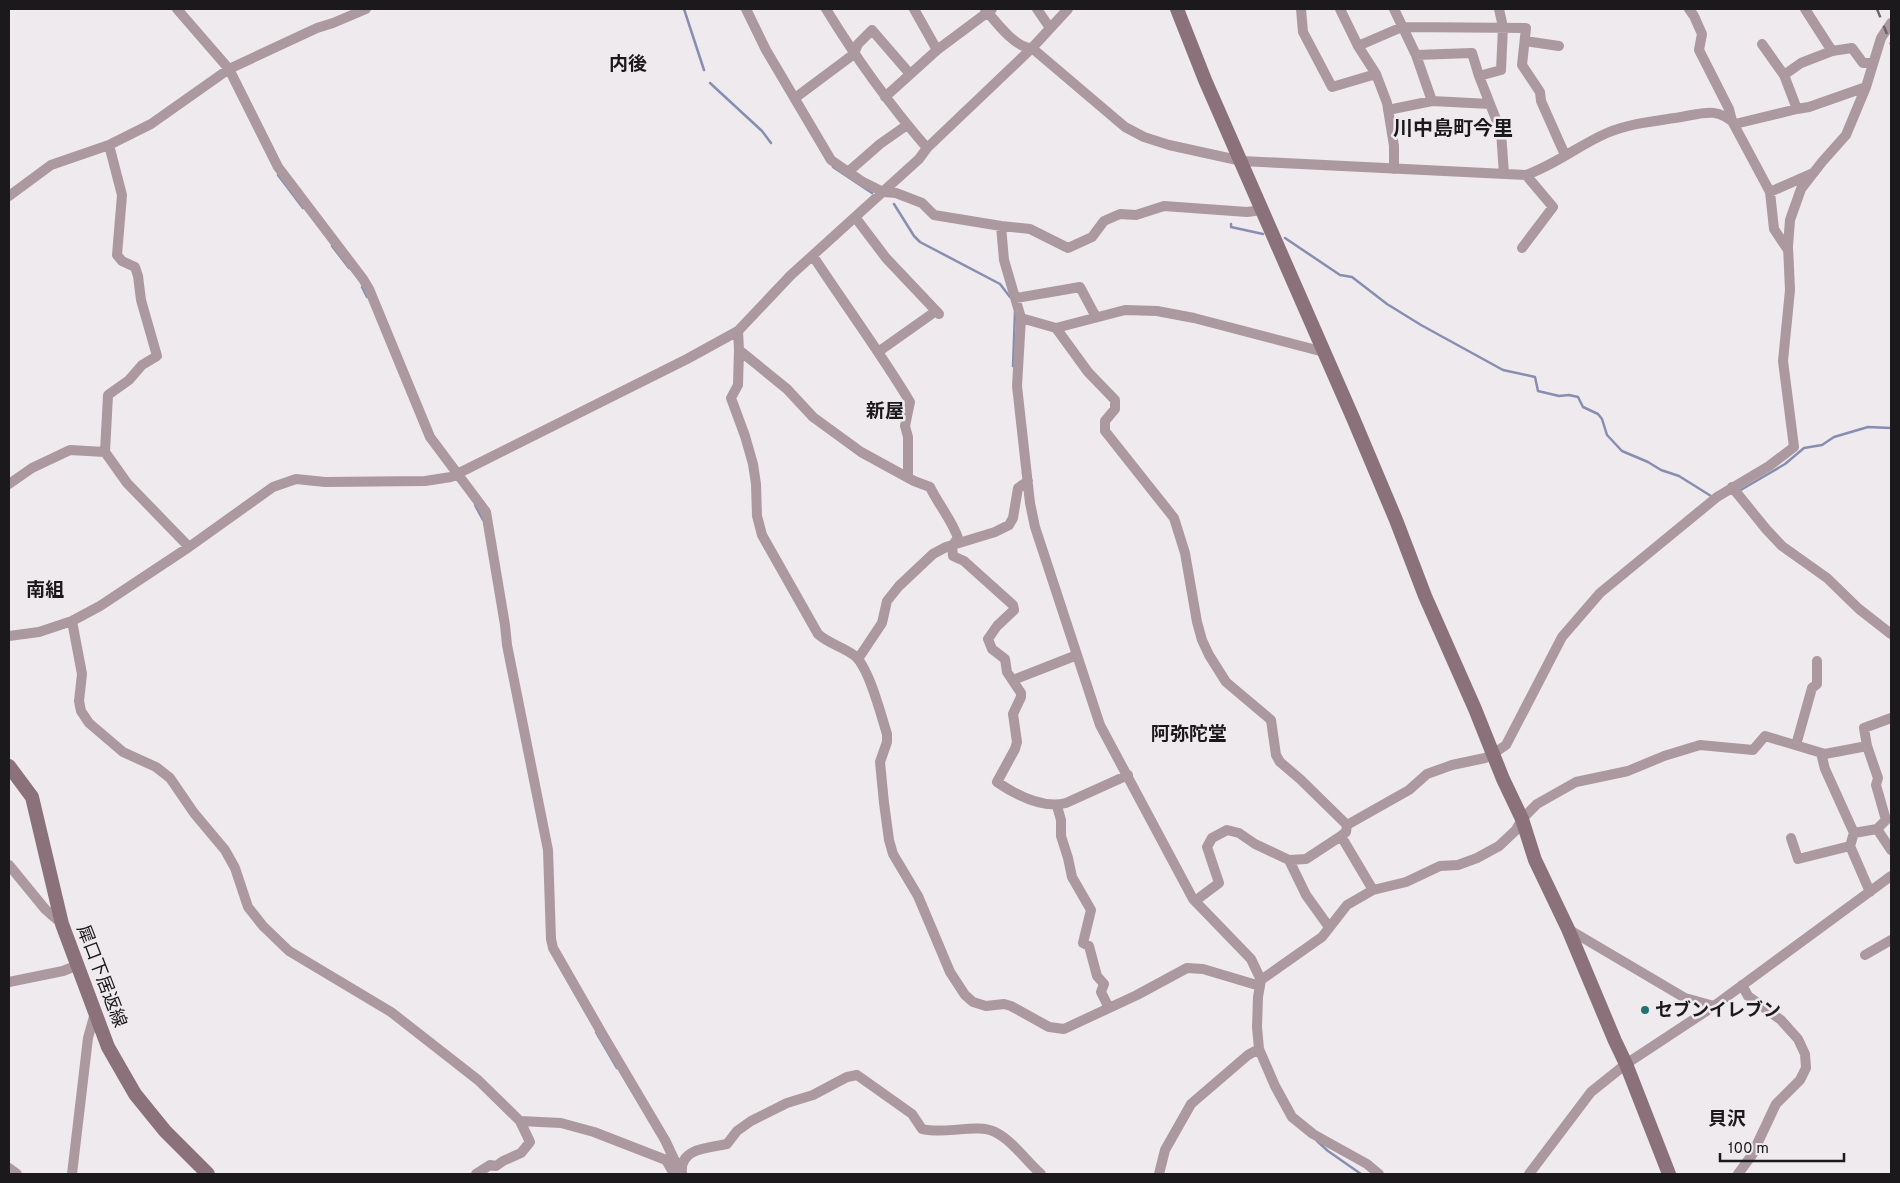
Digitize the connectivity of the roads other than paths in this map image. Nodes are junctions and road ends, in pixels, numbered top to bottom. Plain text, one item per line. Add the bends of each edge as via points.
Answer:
1 (177, 9) edge
2 (366, 9) edge
3 (746, 9) edge
4 (826, 9) edge
5 (914, 9) edge
6 (1037, 9) edge
7 (1068, 9) edge
8 (1177, 9) edge
9 (1301, 9) edge
10 (1340, 9) edge
11 (1394, 9) edge
12 (1499, 9) edge
13 (1689, 9) edge
14 (1806, 9) edge
15 (988, 10) edge
16 (1891, 23) edge
17 (1503, 26) junction
18 (1402, 27) junction
19 (1050, 28) junction
20 (1525, 41) junction
21 (1762, 44) dead end
22 (1358, 46) junction
23 (1559, 46) dead end
24 (1032, 48) junction
25 (937, 50) junction
26 (1832, 51) junction
27 (854, 54) junction
28 (1416, 55) junction
29 (1872, 63) junction
30 (229, 69) junction
31 (910, 74) junction
32 (1376, 74) junction
33 (1784, 74) junction
34 (1479, 76) junction
35 (1866, 87) junction
36 (885, 97) junction
37 (795, 98) junction
38 (1432, 101) junction
39 (1490, 104) junction
40 (1797, 109) junction
41 (1388, 110) junction
42 (1732, 121) junction
43 (907, 125) junction
44 (110, 144) junction
45 (927, 148) junction
46 (1565, 155) junction
47 (1242, 161) junction
48 (1394, 168) junction
49 (848, 172) junction
50 (1814, 173) junction
51 (1504, 174) junction
52 (1526, 175) junction
53 (882, 192) junction
54 (1770, 192) junction
55 (9, 196) edge
56 (1262, 210) junction
57 (855, 217) junction
58 (1001, 226) junction
59 (1522, 248) dead end
60 (1788, 250) junction
61 (813, 256) junction
62 (1016, 298) junction
63 (1096, 317) junction
64 (1021, 318) junction
65 (1056, 328) junction
66 (738, 331) junction
67 (740, 350) junction
68 (878, 352) junction
69 (1324, 352) junction
70 (104, 452) junction
71 (455, 475) junction
72 (908, 476) junction
73 (1028, 481) junction
74 (9, 484) edge
75 (1732, 488) junction
76 (952, 546) junction
77 (188, 547) junction
78 (72, 621) junction
79 (1891, 634) edge
80 (9, 636) edge
81 (1076, 655) junction
82 (858, 659) junction
83 (1817, 661) dead end
84 (1013, 680) junction
85 (1891, 718) edge
86 (1796, 746) junction
87 (1867, 746) junction
88 (1821, 753) junction
89 (1493, 754) junction
90 (9, 766) edge
91 (1128, 775) junction
92 (1057, 806) junction
93 (1522, 819) junction
94 (1347, 825) junction
95 (1877, 829) junction
96 (1854, 833) junction
97 (1341, 836) junction
98 (1791, 838) dead end
99 (1850, 846) junction
100 (1891, 850) edge
101 (1289, 860) junction
102 (9, 865) edge
103 (1891, 876) edge
104 (1373, 890) junction
105 (1870, 892) junction
106 (1195, 901) junction
107 (62, 924) junction
108 (1329, 927) junction
109 (1568, 929) junction
110 (1891, 940) edge
111 (1865, 955) dead end
112 (78, 965) junction
113 (9, 982) edge
114 (1261, 983) junction
115 (1742, 985) junction
116 (1714, 1006) junction
117 (1109, 1008) junction
118 (95, 1013) junction
119 (1259, 1049) junction
120 (1626, 1064) junction
121 (520, 1121) junction
122 (9, 1168) edge
123 (499, 1170) edge
124 (18, 1174) edge
125 (72, 1174) edge
126 (208, 1174) edge
127 (476, 1174) edge
128 (674, 1174) edge
129 (682, 1174) edge
130 (1041, 1174) edge
131 (1158, 1174) edge
132 (1379, 1174) edge
133 (1529, 1174) edge
134 (1669, 1174) edge
135 (1738, 1174) edge

1 - 30 street
2 - 30 street
3 - 37 street
4 - 27 street
5 - 25 street
6 - 19 street
7 - 19 street
8 - 47 street
9 - 32 street via 1303,32 1332,87
10 - 22 street
11 - 18 street
12 - 17 street
13 - 42 street via 1702,34 1699,50
14 - 26 street
15 - 24 street via 1018,44
15 - 25 street
16 - 29 street via 1881,38
17 - 18 street
17 - 20 street via 1526,28
17 - 34 street via 1501,70
18 - 22 street
18 - 28 street
19 - 24 street
20 - 23 street
20 - 46 street via 1522,65 1540,92
21 - 33 street
22 - 32 street
24 - 45 street
24 - 47 street via 1125,127 1169,145
25 - 31 street
26 - 29 street via 1852,48 1864,63
26 - 33 street via 1801,63
27 - 31 street via 858,44 872,30
27 - 36 street
27 - 37 street
28 - 34 street via 1472,52
28 - 38 street
29 - 35 street
30 - 44 street via 151,124
30 - 71 street via 278,167 370,289 426,429
31 - 36 street
32 - 41 street
33 - 40 street
34 - 39 street
35 - 40 street
35 - 50 street via 1846,135
36 - 43 street
37 - 49 street via 831,160
38 - 39 street
38 - 41 street
39 - 51 street via 1500,132
40 - 42 street via 1734,124
41 - 48 street
42 - 46 street via 1724,114 1709,112 1630,125 1608,132
42 - 54 street
43 - 45 street
43 - 49 street
44 - 55 street via 52,165
44 - 70 street via 122,195 117,255 135,267 140,300 157,356 108,395
45 - 53 street
46 - 52 street
47 - 48 street
47 - 56 street
48 - 51 street
49 - 53 street
50 - 54 street
50 - 60 street via 1801,189 1792,213
51 - 52 street
52 - 59 street via 1553,207
53 - 57 street
53 - 58 street via 896,193 922,203 934,215
54 - 60 street via 1774,230
56 - 58 street via 1246,212 1164,206 1136,215 1120,214 1104,221 1092,237 1068,248 1030,229
56 - 69 street
57 - 61 street
57 - 68 street via 886,258 938,313
58 - 62 street via 1004,260
60 - 75 street via 1790,290 1783,361 1794,448
61 - 66 street
61 - 68 street
62 - 63 street via 1080,287
62 - 64 street
63 - 65 street
63 - 69 street via 1125,310 1156,311
64 - 65 street
64 - 73 street via 1017,386
65 - 94 street via 1088,372 1115,400 1115,409 1106,421 1105,431 1174,518 1185,553 1196,622 1209,655 1226,682 1271,720 1280,762
66 - 67 street
66 - 71 street
67 - 72 street via 787,389 813,417 861,452
67 - 82 street via 738,384 731,398 753,464 757,516 762,535 818,634
68 - 72 street via 910,402 905,426
69 - 89 street
70 - 74 street via 70,450 32,468
70 - 77 street via 127,483
71 - 77 street via 425,481 324,482 296,479 273,487
71 - 129 street via 486,512 507,645 548,850 551,939 604,1037 666,1140
72 - 76 street via 930,487 955,529 958,538
73 - 76 street via 1018,488 1009,525
73 - 81 street via 1035,527
75 - 79 street via 1782,546 1827,578
75 - 89 street via 1600,593 1573,623 1562,636 1506,745
76 - 82 street via 933,554 899,586 887,601 882,623
76 - 84 street via 953,556 964,561 1013,605 1014,610 988,639 992,649 1005,659
77 - 78 street
78 - 80 street via 39,632
78 - 121 street via 82,674 81,711 94,728 123,752 156,767 170,778 225,850 236,868 248,906 263,926 289,951 392,1012 478,1080
81 - 84 street
81 - 91 street via 1100,725
82 - 117 street via 865,670 887,734 888,742 880,762 893,854 918,896 950,972 965,995 986,1006 1011,1006 1049,1027 1064,1030
83 - 86 street via 1817,684 1812,688
84 - 92 street via 1021,689 1013,714 1017,742 997,782 1022,796
85 - 87 street via 1864,728
86 - 88 street
86 - 93 street via 1765,736 1753,750 1700,745 1628,771 1576,782 1537,804
87 - 88 street
87 - 95 street via 1878,778 1876,785 1886,820
88 - 96 street
89 - 93 street
89 - 94 street via 1427,774 1409,790
90 - 107 street, 犀口下居返線 via 32,798
91 - 92 street
91 - 106 street
92 - 117 street via 1072,877 1091,910 1083,943 1089,946 1097,976 1104,984 1101,992
93 - 104 street via 1516,830 1499,846 1477,858 1458,865 1440,866 1406,882
93 - 109 street via 1535,860
94 - 97 street
95 - 96 street
95 - 100 street
96 - 99 street
97 - 101 street via 1306,859
97 - 104 street
98 - 99 street via 1798,859
99 - 105 street
101 - 106 street via 1239,833 1227,830 1212,838 1207,847 1219,883
101 - 108 street via 1306,895
102 - 107 street via 45,909
103 - 105 street
104 - 108 street via 1347,905
105 - 115 street
106 - 114 street via 1251,959
107 - 112 street, 犀口下居返線
108 - 114 street via 1322,937
109 - 116 street via 1685,998
109 - 120 street
110 - 111 street
112 - 113 street
112 - 118 street, 犀口下居返線
114 - 117 street via 1186,968
114 - 119 street via 1257,1012
115 - 116 street
115 - 135 street via 1748,996 1781,1020 1798,1039 1805,1054 1806,1068 1800,1080 1776,1104 1752,1155
116 - 120 street
118 - 125 street via 88,1038
118 - 126 street, 犀口下居返線 via 108,1047 135,1094 165,1131
119 - 131 street via 1191,1104 1165,1150
119 - 132 street via 1292,1117 1313,1134
120 - 133 street via 1590,1092
120 - 134 street
121 - 123 street via 530,1142 521,1153 503,1161
121 - 128 street via 561,1124 594,1132 666,1160
122 - 124 street
123 - 127 street via 490,1165
129 - 130 street via 683,1159 688,1154 727,1144 751,1121 857,1075 912,1114 922,1128 994,1131

